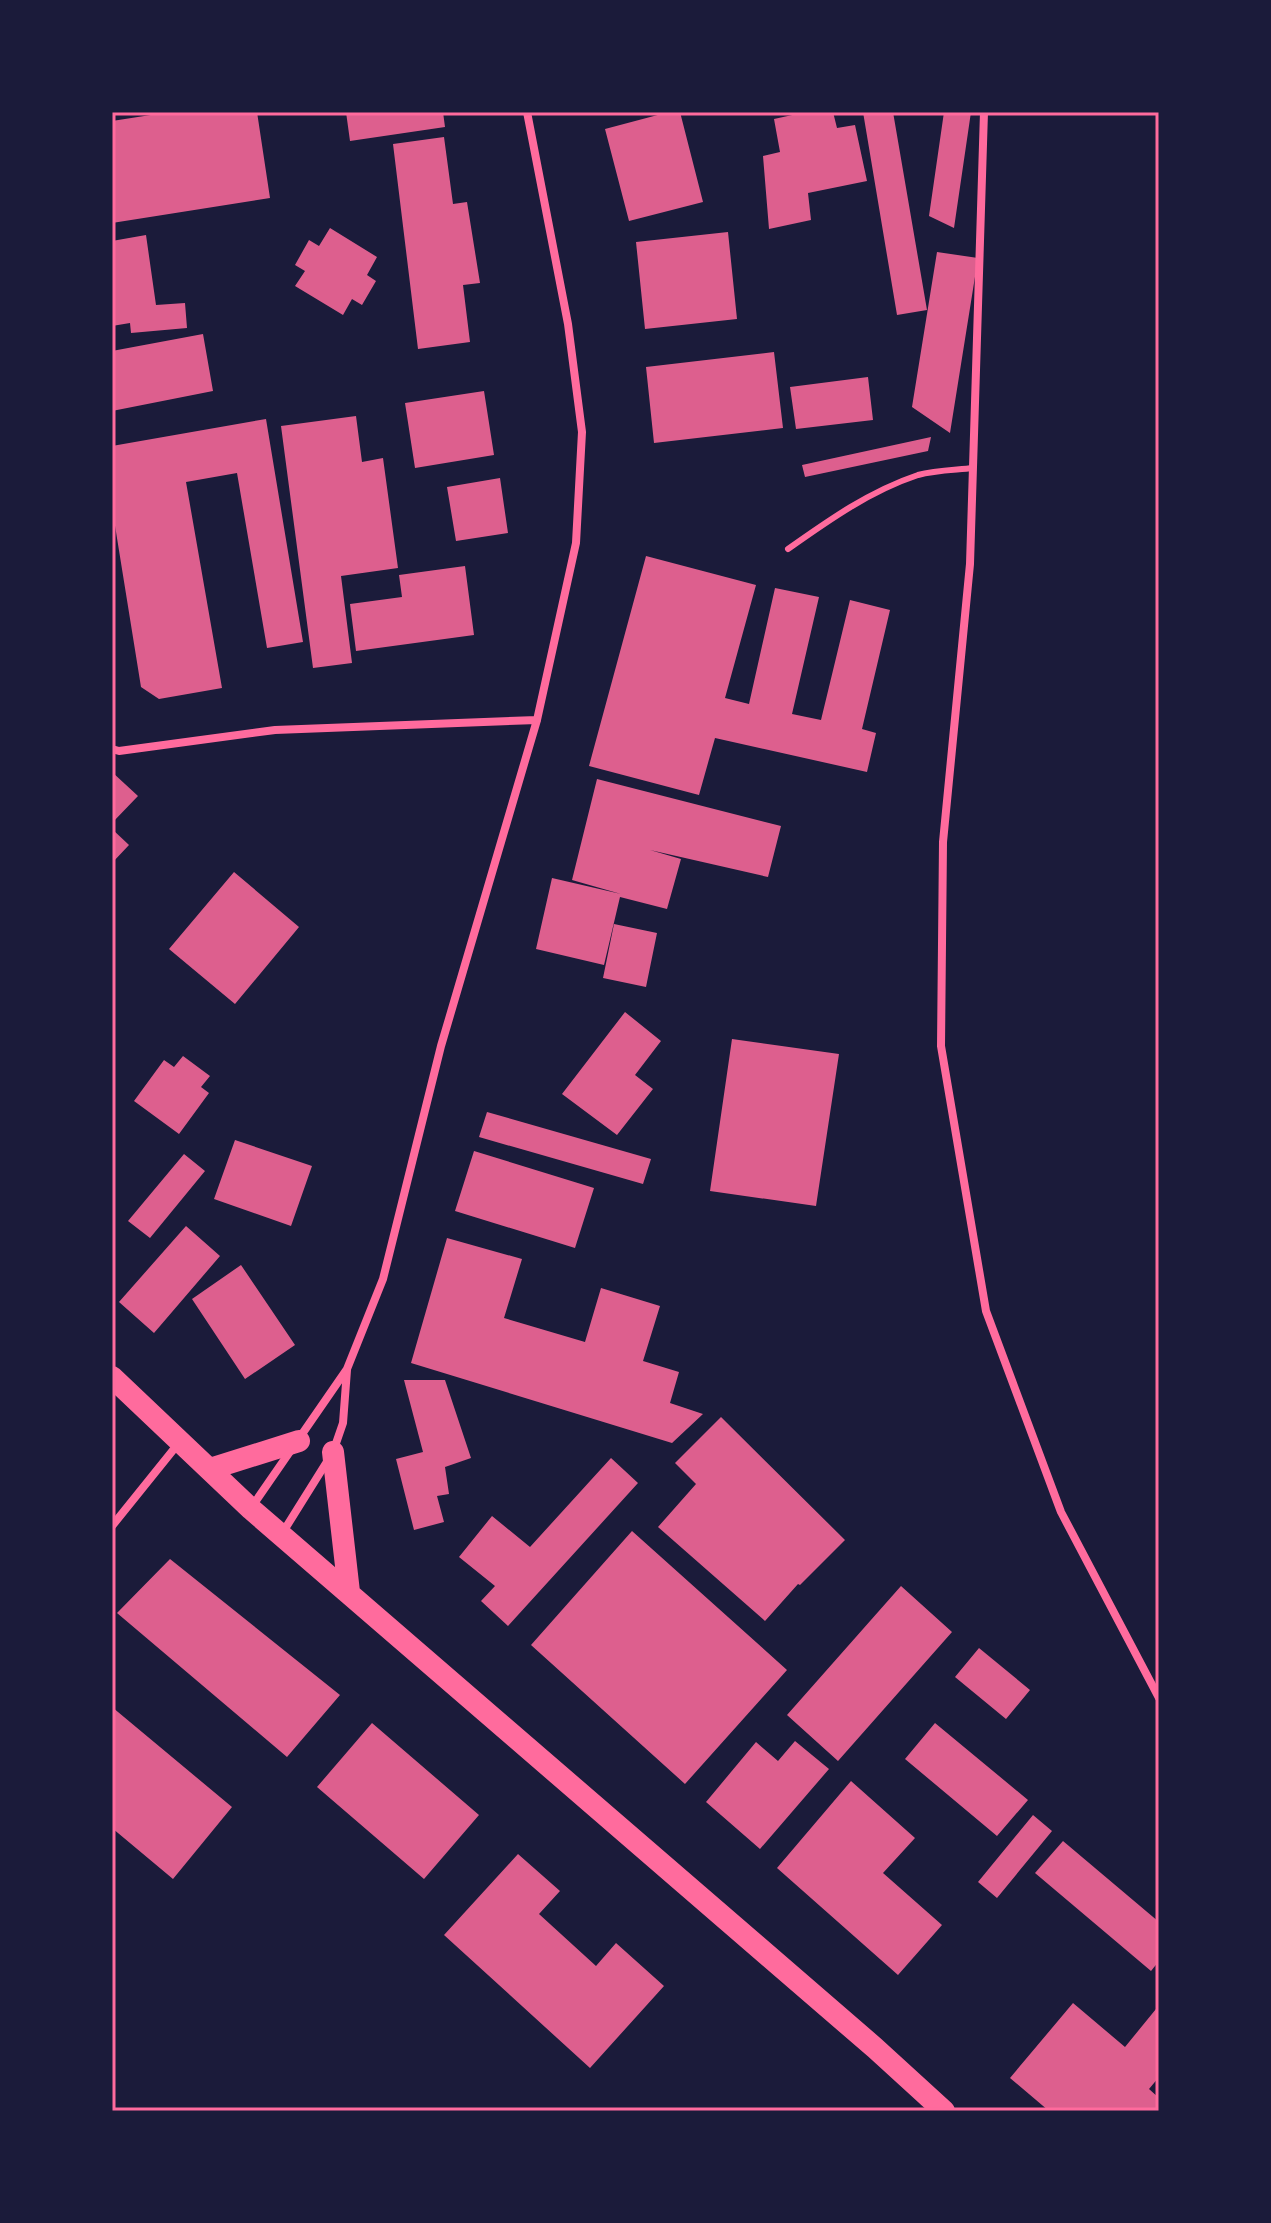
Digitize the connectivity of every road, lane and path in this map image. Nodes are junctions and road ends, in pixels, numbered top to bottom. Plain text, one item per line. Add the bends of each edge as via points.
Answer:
1 (527, 112) edge
2 (984, 112) edge
3 (973, 468) junction
4 (788, 549) dead end
5 (537, 720) junction
6 (112, 749) edge
7 (347, 1369) junction
8 (112, 1377) edge
9 (181, 1440) junction
10 (299, 1441) junction
11 (333, 1452) junction
12 (210, 1469) junction
13 (251, 1509) junction
14 (112, 1526) edge
15 (282, 1534) junction
16 (349, 1592) junction
17 (1159, 1698) edge
18 (944, 2111) edge

1 - 5 street via 568,324 582,432 576,543
2 - 3 street
3 - 4 lane via 920,474 881,491
3 - 17 street via 970,564 943,842 941,1046 986,1311 1061,1512
5 - 6 street via 275,730
5 - 7 street via 441,1046 383,1279
7 - 10 street
7 - 11 street via 343,1423
8 - 9 highway
9 - 12 highway
9 - 14 street
10 - 12 highway
10 - 13 street
11 - 15 street
11 - 16 highway
12 - 13 highway
13 - 15 highway
15 - 16 highway
16 - 18 highway

